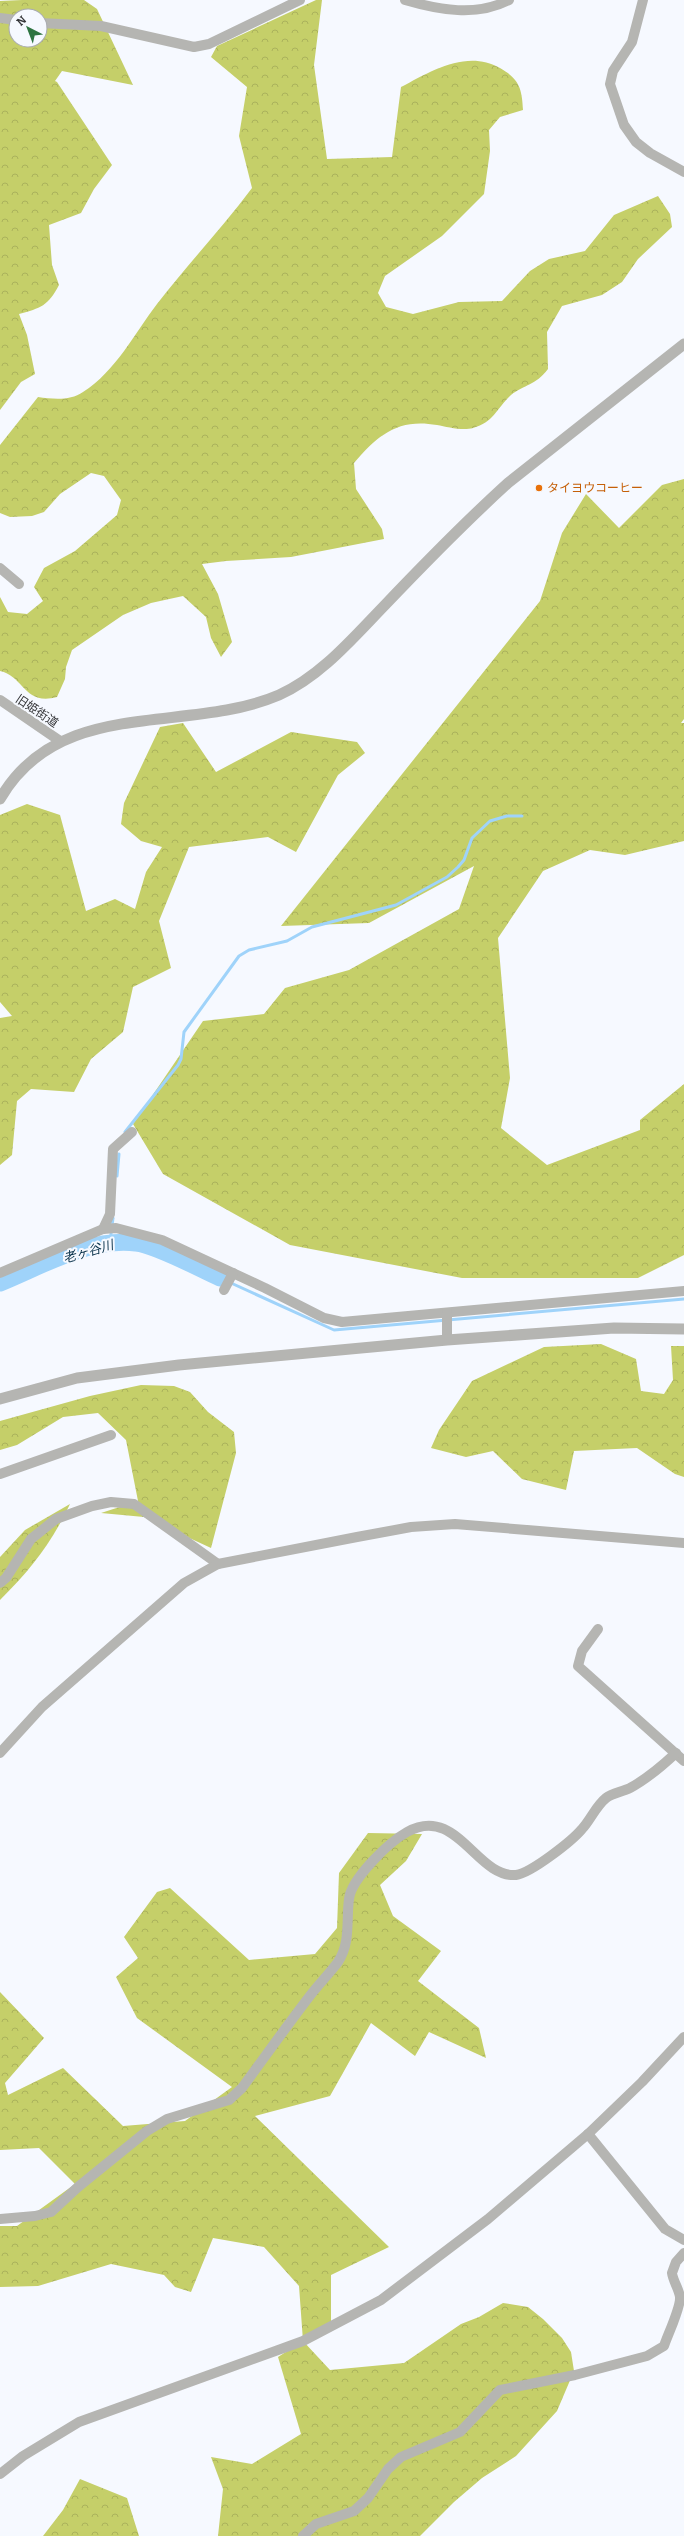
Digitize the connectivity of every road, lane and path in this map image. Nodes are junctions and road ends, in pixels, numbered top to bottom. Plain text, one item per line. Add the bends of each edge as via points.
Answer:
1 (300, 0) edge
2 (405, 0) edge
3 (509, 0) edge
4 (643, 0) edge
5 (48, 23) edge
6 (684, 172) edge
7 (684, 344) edge
8 (0, 568) edge
9 (19, 584) dead end
10 (0, 700) edge
11 (60, 741) junction
12 (0, 799) edge
13 (132, 1132) dead end
14 (109, 1228) junction
15 (0, 1272) edge
16 (233, 1273) junction
17 (224, 1290) dead end
18 (684, 1291) edge
19 (447, 1315) junction
20 (684, 1329) edge
21 (446, 1335) junction
22 (0, 1399) edge
23 (111, 1435) dead end
24 (0, 1474) edge
25 (684, 1543) edge
26 (218, 1564) junction
27 (0, 1583) edge
28 (598, 1629) dead end
29 (0, 1753) edge
30 (676, 1753) junction
31 (684, 1761) edge
32 (684, 2037) edge
33 (588, 2134) junction
34 (0, 2219) edge
35 (684, 2240) edge
36 (684, 2253) edge
37 (0, 2474) edge
38 (303, 2536) edge

1 - 5 street via 209,44 194,48 101,26
2 - 3 street via 427,7 462,10 498,6
4 - 6 street via 632,42 613,71 610,84 624,125 636,142 650,154
7 - 11 street via 484,504 351,640 302,681 280,694 254,704 188,716 124,723 76,734
8 - 9 street
10 - 11 street, 旧姫街道
11 - 12 street via 39,754 20,771
13 - 14 street via 113,1149
14 - 15 street
14 - 16 street via 162,1240
16 - 17 street
16 - 19 street via 324,1318 342,1322
18 - 19 street
19 - 21 street
20 - 21 street via 614,1328
21 - 22 street via 179,1364 77,1378
23 - 24 street
25 - 26 street via 455,1524 356,1537
26 - 27 street via 134,1504 111,1502 56,1519 31,1539 6,1578
26 - 29 street via 184,1582 42,1707
28 - 30 street via 582,1650 578,1666
30 - 31 street
30 - 34 street via 629,1789 606,1798 582,1829 559,1850 518,1874 507,1875 496,1870 460,1839 437,1826 419,1827 406,1832 376,1858 353,1887 348,1898 347,1942 338,1961 308,1997 242,2088 229,2100 167,2119 147,2131 78,2187 52,2212
32 - 33 street
33 - 35 street via 665,2229
33 - 37 street via 488,2220 381,2300 303,2341 79,2422 23,2456
36 - 38 street via 676,2262 672,2273 680,2303 664,2346 647,2356 575,2375 500,2390 460,2432 401,2457 388,2469 368,2498 354,2512 316,2524

